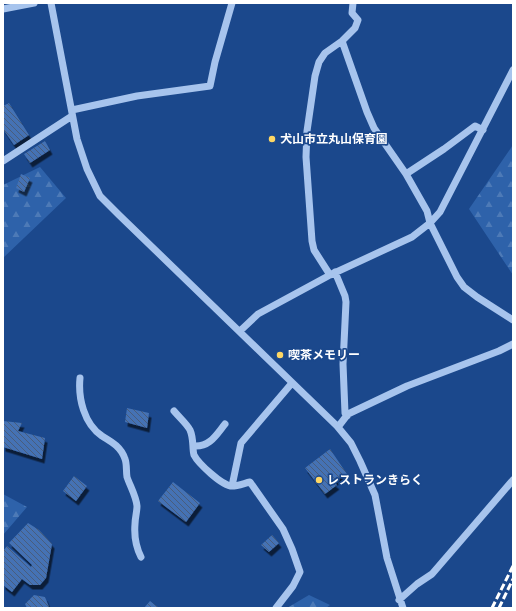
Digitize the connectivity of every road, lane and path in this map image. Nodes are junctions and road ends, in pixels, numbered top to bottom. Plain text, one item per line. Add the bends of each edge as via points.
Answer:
1 (34, 3) edge
2 (51, 3) edge
3 (232, 3) edge
4 (353, 3) edge
5 (3, 9) edge
6 (342, 41) junction
7 (513, 70) edge
8 (72, 113) junction
9 (483, 130) junction
10 (3, 161) edge
11 (406, 174) junction
12 (430, 223) junction
13 (332, 274) junction
14 (513, 320) edge
15 (240, 331) junction
16 (513, 344) edge
17 (80, 378) dead end
18 (292, 384) junction
19 (174, 411) dead end
20 (347, 416) junction
21 (225, 424) dead end
22 (338, 427) junction
23 (194, 446) junction
24 (513, 480) edge
25 (232, 486) junction
26 (141, 557) dead end
27 (400, 600) junction
28 (276, 608) edge
29 (403, 608) edge

1 - 5 street
2 - 8 street
3 - 8 street via 210,86 138,96
4 - 6 street via 352,13 358,20 355,28
6 - 11 street via 374,128
6 - 13 street via 325,53 319,62 307,131 306,157 312,241 314,250
7 - 9 street
8 - 10 street
8 - 15 street via 87,170 100,196
9 - 11 street via 475,126
9 - 12 street via 440,212
11 - 12 street via 427,211
12 - 13 street via 412,237
12 - 14 street via 464,287 476,298
13 - 15 street via 258,314
13 - 20 street via 346,302 343,364
15 - 18 street
16 - 20 street via 407,386
17 - 26 street via 80,398 89,422 98,433 119,448 126,460 127,476 137,505 134,525 136,547
18 - 22 street
18 - 25 street via 241,443
19 - 23 street via 190,429
20 - 22 street
21 - 23 street via 206,445
22 - 27 street via 351,444 375,495 387,558
23 - 25 street via 197,460 210,473
24 - 27 street via 432,574
25 - 28 street via 250,482 282,529 292,549 300,572
27 - 29 street

